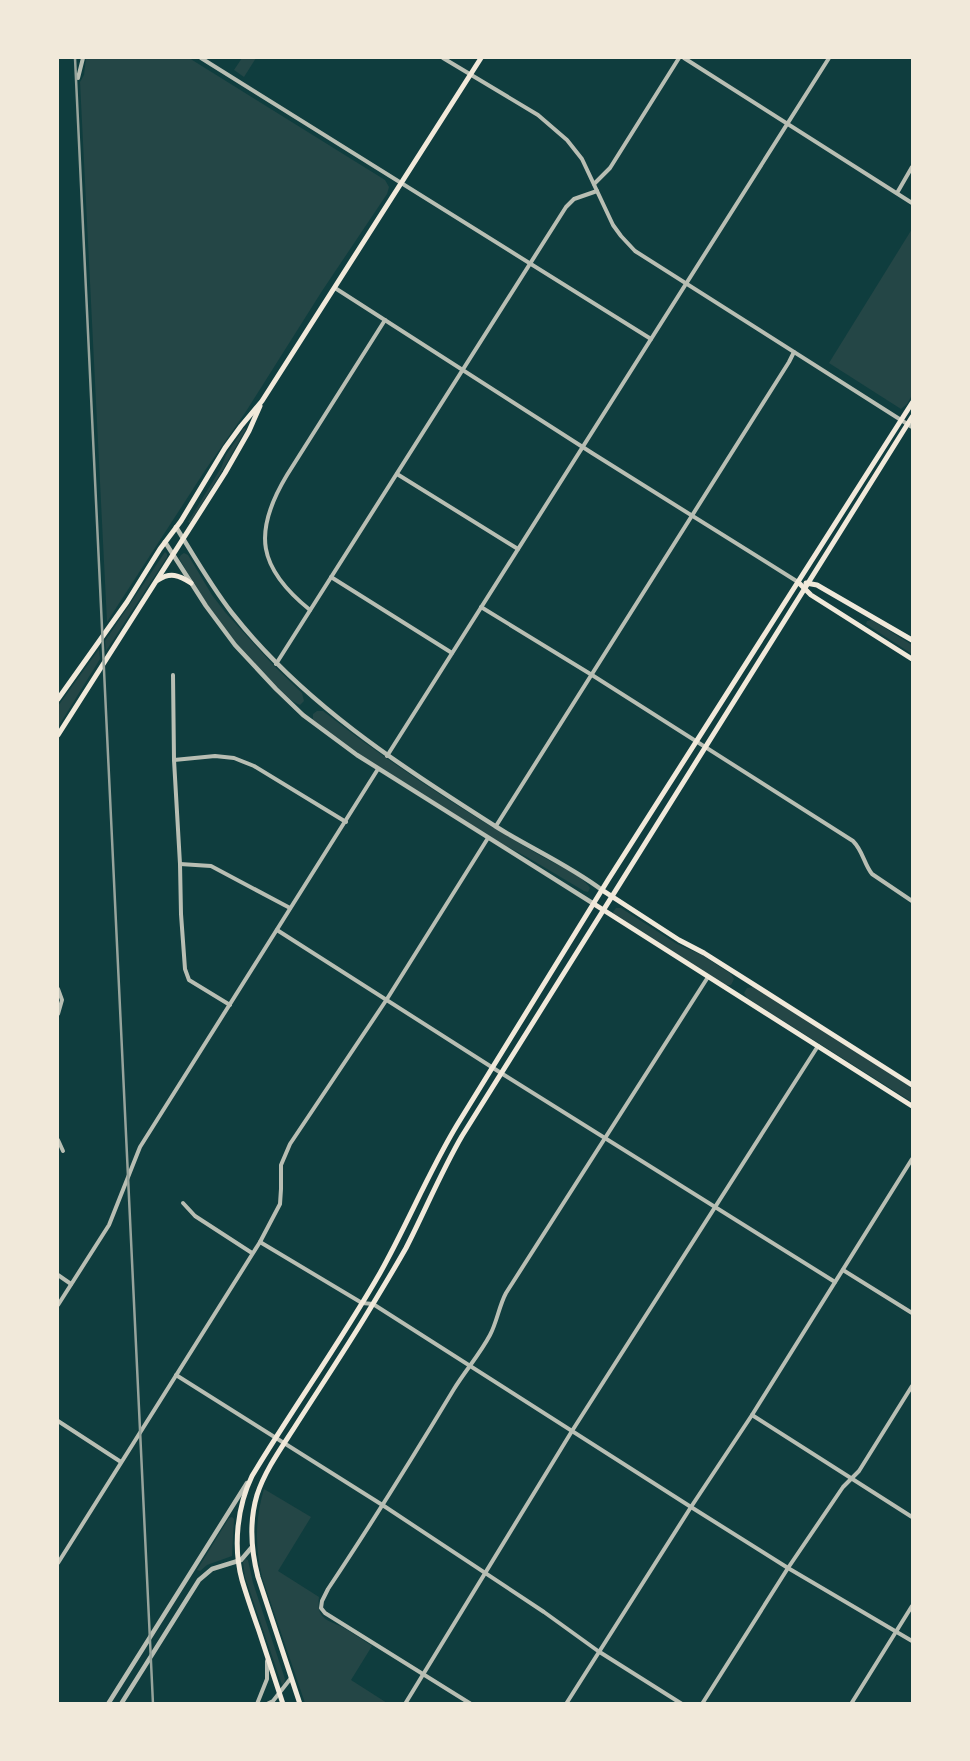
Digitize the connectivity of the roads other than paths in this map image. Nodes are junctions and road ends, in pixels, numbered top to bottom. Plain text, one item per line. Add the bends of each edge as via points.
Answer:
1 (83, 58) edge
2 (201, 58) edge
3 (443, 58) edge
4 (482, 58) edge
5 (679, 58) edge
6 (684, 58) edge
7 (829, 58) edge
8 (471, 74) junction
9 (78, 78) dead end
10 (787, 123) junction
11 (912, 167) edge
12 (401, 182) junction
13 (594, 184) junction
14 (597, 191) junction
15 (896, 192) junction
16 (912, 203) edge
17 (530, 263) junction
18 (686, 284) junction
19 (335, 288) junction
20 (385, 320) junction
21 (651, 339) junction
22 (794, 352) junction
23 (463, 369) junction
24 (262, 401) junction
25 (912, 403) edge
26 (912, 417) edge
27 (902, 420) junction
28 (910, 426) edge
29 (582, 446) junction
30 (397, 474) junction
31 (693, 515) junction
32 (176, 527) junction
33 (184, 539) junction
34 (165, 542) junction
35 (518, 550) junction
36 (173, 555) junction
37 (332, 576) junction
38 (156, 582) junction
39 (798, 582) junction
40 (191, 583) junction
41 (809, 584) junction
42 (805, 589) junction
43 (481, 607) junction
44 (310, 610) junction
45 (912, 640) edge
46 (452, 653) junction
47 (912, 659) edge
48 (276, 664) junction
49 (173, 675) dead end
50 (592, 675) junction
51 (58, 699) edge
52 (58, 735) edge
53 (696, 743) junction
54 (705, 748) junction
55 (388, 756) junction
56 (174, 760) junction
57 (378, 769) junction
58 (346, 822) junction
59 (496, 826) junction
60 (488, 838) junction
61 (180, 864) junction
62 (602, 890) junction
63 (612, 897) junction
64 (912, 901) edge
65 (594, 904) junction
66 (290, 908) junction
67 (604, 911) junction
68 (277, 930) junction
69 (708, 977) junction
70 (58, 989) edge
71 (387, 1000) junction
72 (230, 1005) junction
73 (58, 1014) edge
74 (818, 1046) junction
75 (493, 1067) junction
76 (501, 1073) junction
77 (912, 1085) edge
78 (912, 1106) edge
79 (606, 1138) junction
80 (58, 1140) edge
81 (63, 1151) dead end
82 (912, 1159) edge
83 (183, 1203) dead end
84 (716, 1207) junction
85 (260, 1242) junction
86 (252, 1254) junction
87 (843, 1270) junction
88 (58, 1275) edge
89 (835, 1282) junction
90 (71, 1284) junction
91 (362, 1303) junction
92 (373, 1304) junction
93 (58, 1305) edge
94 (912, 1313) edge
95 (468, 1366) junction
96 (176, 1375) junction
97 (912, 1386) edge
98 (752, 1415) junction
99 (58, 1421) edge
100 (572, 1431) junction
101 (276, 1438) junction
102 (284, 1443) junction
103 (121, 1462) junction
104 (252, 1476) junction
105 (852, 1478) junction
106 (384, 1506) junction
107 (691, 1507) junction
108 (912, 1517) edge
109 (252, 1547) junction
110 (239, 1561) junction
111 (58, 1563) edge
112 (788, 1568) junction
113 (486, 1573) junction
114 (912, 1606) edge
115 (896, 1631) junction
116 (912, 1641) edge
117 (598, 1651) junction
118 (266, 1654) junction
119 (424, 1673) junction
120 (291, 1678) junction
121 (279, 1693) junction
122 (108, 1704) edge
123 (121, 1704) edge
124 (258, 1704) edge
125 (267, 1704) edge
126 (283, 1704) edge
127 (300, 1704) edge
128 (405, 1704) edge
129 (472, 1704) edge
130 (566, 1704) edge
131 (682, 1704) edge
132 (702, 1704) edge
133 (851, 1704) edge

1 - 9 street
2 - 12 street
3 - 8 street
4 - 8 main road
5 - 13 street via 610,168
6 - 10 street
7 - 10 street
8 - 12 main road
8 - 13 street via 538,115 562,134 578,152
10 - 15 street
10 - 18 street
11 - 15 street
12 - 17 street
12 - 19 main road
13 - 14 street
14 - 17 street via 570,202
14 - 18 street via 607,214 627,243
15 - 16 street
17 - 21 street
17 - 23 street
18 - 21 street
18 - 22 street
19 - 20 street
19 - 24 main road
20 - 23 street
20 - 44 street via 282,483 269,509 265,537 272,568 292,596
21 - 29 street
22 - 27 street
22 - 31 street
23 - 29 street
23 - 30 street
24 - 32 main road via 225,448
24 - 33 main road via 250,430
25 - 27 main road
26 - 28 main road
27 - 28 street
27 - 39 main road
28 - 41 main road
29 - 31 street
29 - 35 street
30 - 35 street
30 - 37 street
31 - 39 street
31 - 50 street
32 - 33 street
32 - 34 main road
33 - 36 main road
33 - 48 street via 232,613
34 - 36 street
34 - 51 main road via 109,629
35 - 43 street
36 - 38 main road
36 - 40 street
37 - 44 street
37 - 46 street
38 - 40 main road via 170,574
38 - 52 main road
39 - 41 main road
39 - 42 main road
39 - 53 main road
40 - 57 street via 235,645 276,689 322,730
41 - 42 main road
41 - 45 main road via 817,585
42 - 47 main road
42 - 54 main road
43 - 46 street
43 - 50 street
44 - 48 street
46 - 55 street
48 - 55 street via 326,710
49 - 56 street
50 - 53 street
50 - 59 street
53 - 54 street
53 - 62 main road
54 - 63 main road
54 - 64 street via 852,842 861,851 872,874
55 - 59 street
56 - 58 street via 215,756 234,758 254,766
56 - 61 street
57 - 58 street
57 - 60 street
58 - 66 street
59 - 62 street
60 - 65 street
60 - 71 street
61 - 66 street via 211,866
61 - 72 street via 185,969 189,980
62 - 63 main road
62 - 65 main road
63 - 67 main road
63 - 77 main road
65 - 67 main road
65 - 75 main road
66 - 68 street
67 - 69 main road
67 - 76 main road
68 - 71 street
68 - 72 street
69 - 74 main road
69 - 79 street
70 - 73 street via 62,1000
71 - 75 street
71 - 85 street via 290,1144 281,1166 280,1204
72 - 90 street via 140,1147 108,1224
74 - 78 main road
74 - 84 street
75 - 76 street
75 - 91 main road via 440,1153 396,1244
76 - 79 street
76 - 92 main road via 448,1159 406,1248
79 - 84 street
79 - 95 street via 506,1293 490,1335
80 - 81 street
82 - 87 street
83 - 86 street via 195,1216
84 - 89 street
84 - 100 street
85 - 86 street
85 - 91 street
86 - 96 street
87 - 89 street
87 - 94 street
88 - 90 street
89 - 98 street
90 - 93 street
91 - 92 street
91 - 101 main road
92 - 95 street
92 - 102 main road
95 - 100 street
95 - 106 street
96 - 101 street
96 - 103 street
97 - 105 street
98 - 105 street
98 - 107 street
99 - 103 street
100 - 107 street
100 - 113 street
101 - 102 street
101 - 104 main road
102 - 106 street
102 - 109 main road via 258,1494 252,1522
103 - 111 street
104 - 110 main road via 240,1510
104 - 122 street
105 - 108 street
105 - 112 street
106 - 113 street
106 - 119 street via 328,1589 321,1608
107 - 112 street
107 - 117 street
109 - 110 street
109 - 120 main road via 258,1577
110 - 118 main road
110 - 123 street via 216,1567 199,1580
112 - 115 street
112 - 132 street
113 - 117 street
113 - 119 street
114 - 115 street
115 - 116 street
115 - 133 street
117 - 130 street
117 - 131 street
118 - 121 main road
118 - 124 street via 267,1679
119 - 128 street
119 - 129 street
120 - 121 street
120 - 127 main road
121 - 125 street
121 - 126 main road

